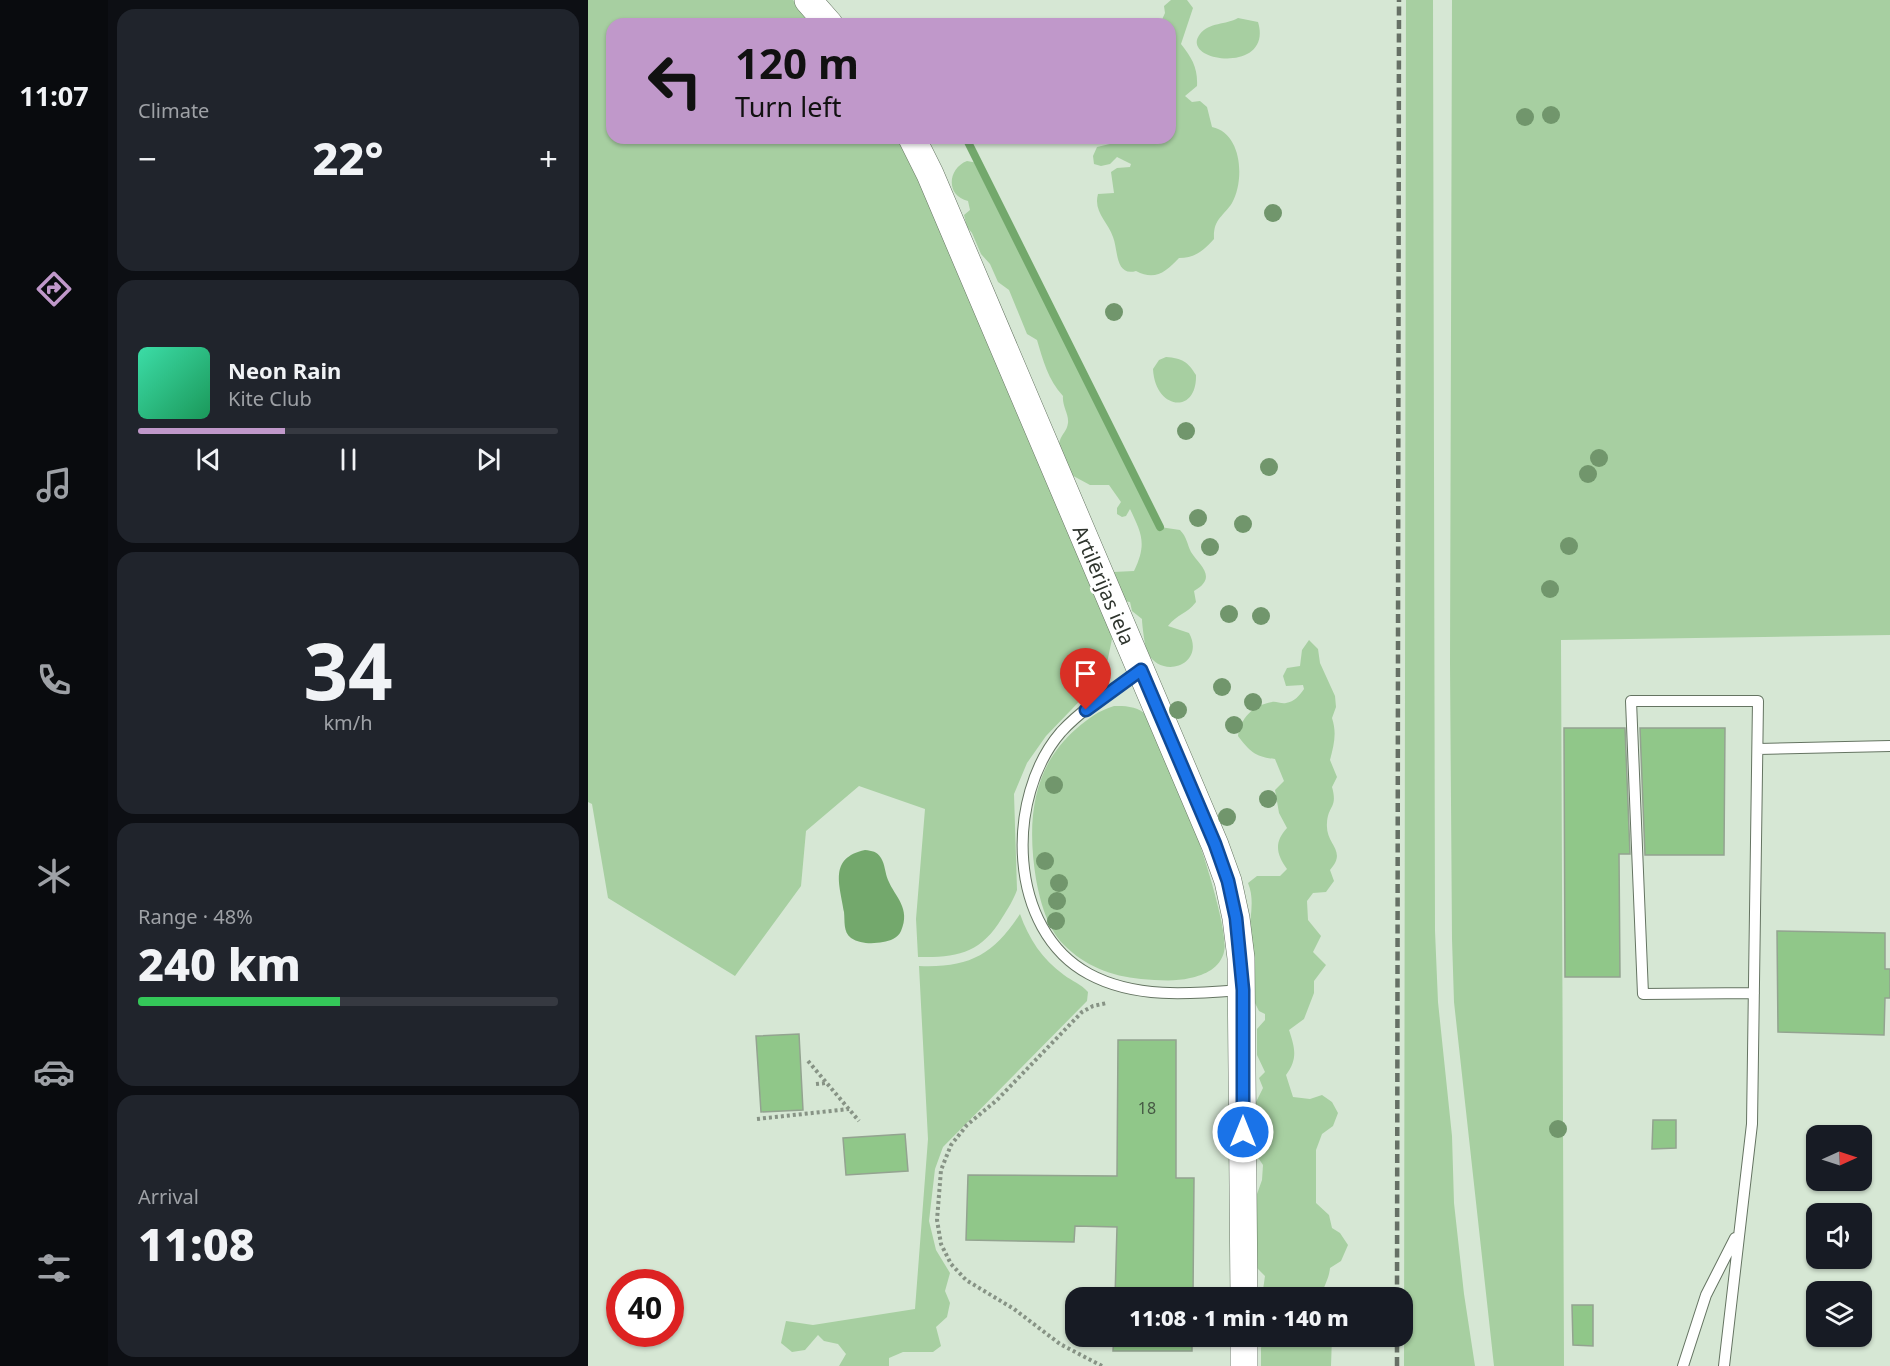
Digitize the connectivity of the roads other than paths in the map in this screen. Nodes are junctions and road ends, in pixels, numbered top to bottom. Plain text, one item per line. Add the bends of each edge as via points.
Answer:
1 (808, 0) edge
2 (824, 18) edge
3 (915, 144) edge
4 (1141, 670) junction
5 (1890, 746) edge
6 (1758, 748) junction
7 (1243, 990) junction
8 (1754, 993) junction
9 (1739, 1230) junction
10 (1244, 1287) edge
11 (1244, 1347) edge
12 (1244, 1366) edge
13 (1683, 1366) edge
14 (1724, 1366) edge

1 - 2 street
3 - 4 street, Artilērijas iela
4 - 7 street, Artilērijas iela via 1228,881
4 - 7 lane via 1069,724 1034,776 1023,823 1023,854 1032,901 1047,936 1065,957 1104,981 1152,992
5 - 6 lane
6 - 8 lane
6 - 8 lane via 1758,701 1631,701 1643,994
7 - 10 street, Artilērijas iela
8 - 9 lane via 1752,1124
9 - 13 lane via 1707,1295
9 - 14 lane
11 - 12 street

